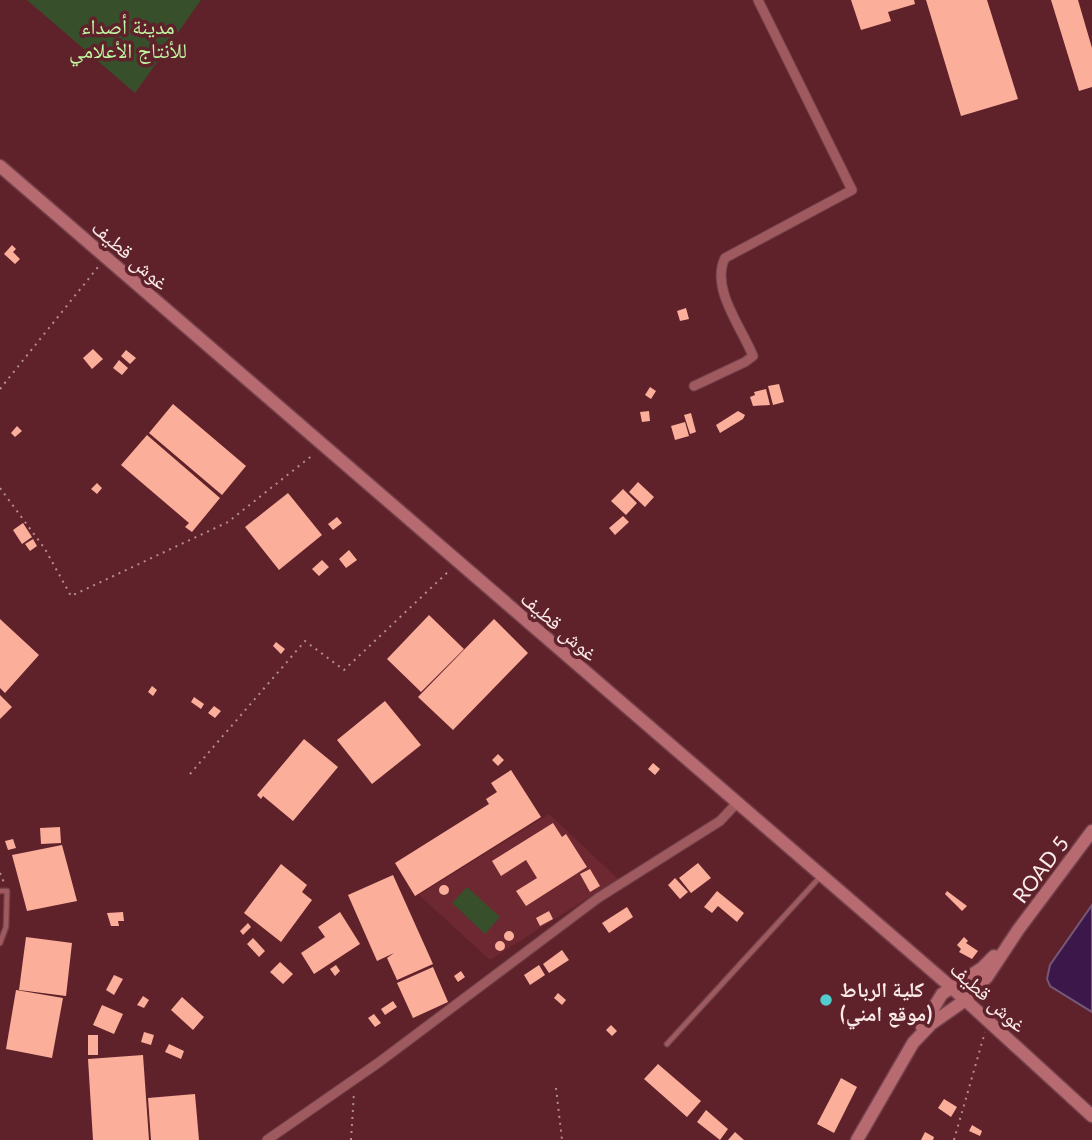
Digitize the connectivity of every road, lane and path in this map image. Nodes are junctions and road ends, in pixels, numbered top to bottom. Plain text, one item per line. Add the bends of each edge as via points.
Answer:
1 (758, 0) edge
2 (0, 166) edge
3 (106, 258) junction
4 (694, 386) dead end
5 (0, 389) edge
6 (325, 446) junction
7 (0, 488) edge
8 (459, 562) junction
9 (190, 774) dead end
10 (736, 804) junction
11 (1092, 831) edge
12 (0, 873) edge
13 (821, 876) junction
14 (0, 891) edge
15 (7, 891) junction
16 (1018, 930) junction
17 (0, 943) edge
18 (951, 987) junction
19 (964, 1001) junction
20 (988, 1021) junction
21 (913, 1043) junction
22 (667, 1044) dead end
23 (353, 1080) junction
24 (556, 1088) dead end
25 (1092, 1116) edge
26 (267, 1140) edge
27 (351, 1140) edge
28 (562, 1140) edge
29 (857, 1140) edge
30 (954, 1140) edge

1 - 4 street via 852,190 725,258 720,267 722,284 753,355
2 - 3 main road, غوش قطيف
3 - 5 path
3 - 6 main road, غوش قطيف
6 - 7 path via 228,522 71,596 46,549
6 - 8 main road, غوش قطيف
8 - 9 path via 344,670 305,641
8 - 10 main road, غوش قطيف
10 - 13 main road, غوش قطيف
10 - 23 street via 720,821 598,898
11 - 16 main road, ROAD 5
12 - 15 path
13 - 18 main road, غوش قطيف
13 - 22 lane
14 - 15 lane
15 - 17 lane via 6,927
16 - 18 main road via 982,968
16 - 19 main road via 987,977
18 - 19 main road, غوش قطيف
18 - 21 main road via 942,994
19 - 20 main road, غوش قطيف
19 - 21 main road
20 - 25 main road, غوش قطيف
20 - 30 path
21 - 29 main road
23 - 26 street
23 - 27 path
24 - 28 path

